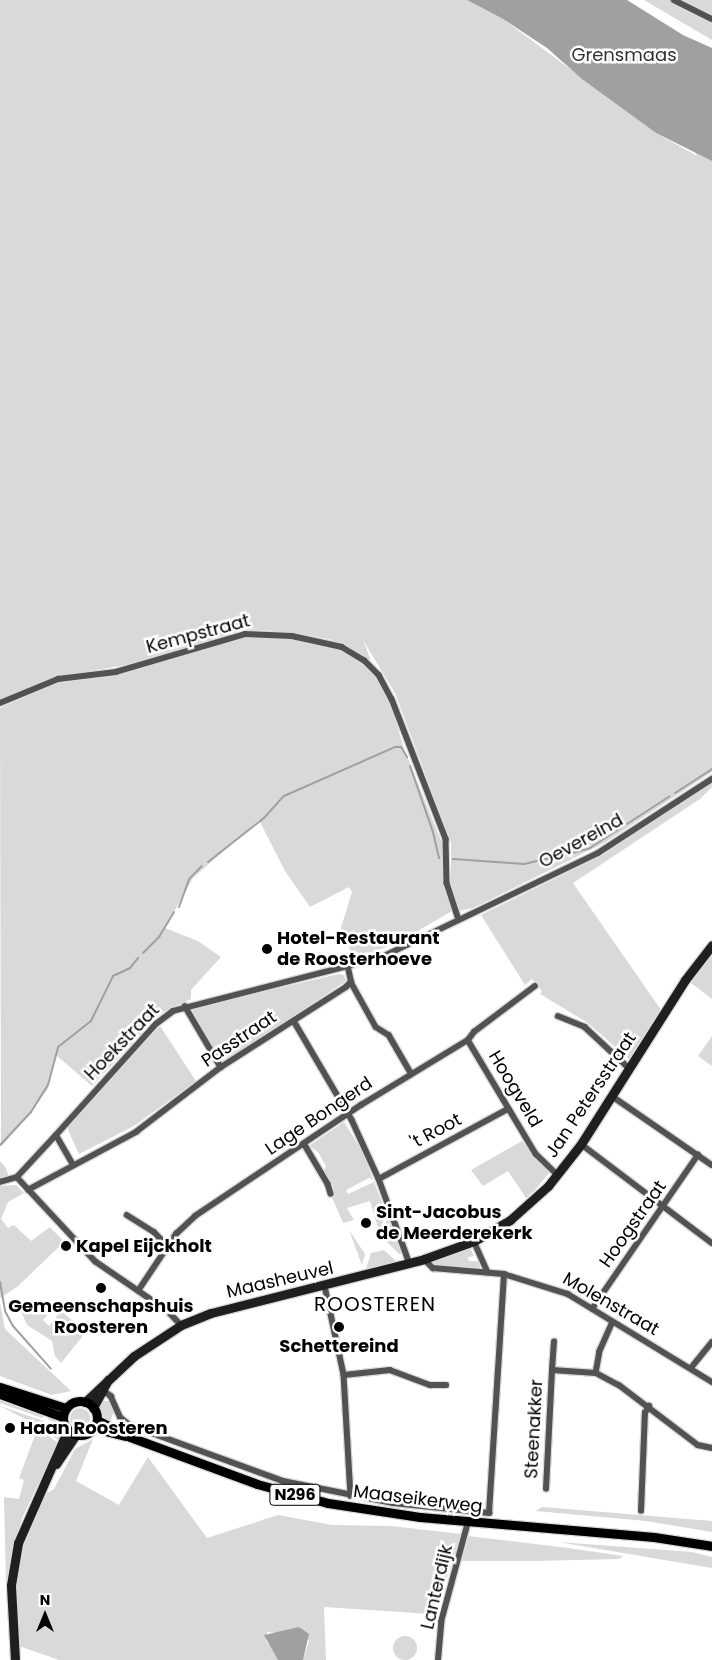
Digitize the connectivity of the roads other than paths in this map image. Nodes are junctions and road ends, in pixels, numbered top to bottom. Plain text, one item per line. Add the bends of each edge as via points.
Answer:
1 (674, 0) edge
2 (712, 19) edge
3 (0, 703) edge
4 (712, 779) edge
5 (459, 919) junction
6 (712, 945) edge
7 (348, 968) junction
8 (351, 982) junction
9 (535, 986) dead end
10 (185, 1006) junction
11 (558, 1016) dead end
12 (294, 1020) junction
13 (468, 1040) junction
14 (221, 1067) junction
15 (629, 1068) junction
16 (411, 1073) junction
17 (612, 1096) junction
18 (508, 1109) junction
19 (349, 1115) junction
20 (56, 1135) junction
21 (580, 1144) junction
22 (305, 1145) junction
23 (698, 1155) junction
24 (73, 1165) junction
25 (712, 1165) edge
26 (558, 1174) junction
27 (17, 1177) junction
28 (379, 1179) junction
29 (0, 1182) edge
30 (28, 1190) junction
31 (331, 1194) dead end
32 (664, 1207) junction
33 (127, 1215) dead end
34 (474, 1241) junction
35 (712, 1243) edge
36 (168, 1246) junction
37 (424, 1259) junction
38 (410, 1264) junction
39 (488, 1272) junction
40 (504, 1274) junction
41 (325, 1286) junction
42 (138, 1291) junction
43 (592, 1309) junction
44 (612, 1322) junction
45 (181, 1325) junction
46 (554, 1342) dead end
47 (712, 1342) edge
48 (690, 1368) junction
49 (552, 1370) junction
50 (596, 1373) junction
51 (344, 1375) junction
52 (712, 1382) edge
53 (446, 1385) dead end
54 (0, 1387) edge
55 (101, 1388) junction
56 (0, 1394) edge
57 (85, 1402) junction
58 (649, 1406) junction
59 (93, 1408) junction
60 (65, 1413) junction
61 (95, 1424) junction
62 (72, 1432) junction
63 (712, 1448) edge
64 (546, 1489) dead end
65 (351, 1496) junction
66 (640, 1511) dead end
67 (468, 1522) junction
68 (712, 1546) edge
69 (15, 1660) edge
70 (438, 1660) edge

1 - 2 street
3 - 5 street, Kempstraat via 58,679 116,672 245,634 312,638 342,647 364,660 379,675 392,699 446,839 447,883
4 - 5 street, Oevereind via 598,853
5 - 7 street via 380,958
6 - 15 street, Jan Petersstraat via 685,980
7 - 8 street
7 - 10 street, Hoekstraat
8 - 12 street, Passtraat
8 - 16 street via 376,1027 389,1035
9 - 13 street, Lage Bongerd
10 - 14 street
10 - 20 street, Hoekstraat via 156,1024
11 - 15 street via 585,1027
12 - 14 street, Passtraat
12 - 19 street
13 - 16 street, Lage Bongerd via 423,1070
13 - 18 street, Hoogveld
14 - 24 street, Passtraat via 136,1132
15 - 17 street, Jan Petersstraat
16 - 19 street, Lage Bongerd
17 - 21 street, Jan Petersstraat
17 - 23 street
18 - 26 street, Hoogveld via 536,1154
18 - 28 street, 't Root
19 - 22 street, Lage Bongerd
19 - 28 street
20 - 24 street
20 - 27 street, Hoekstraat
21 - 26 street, Jan Petersstraat
21 - 32 street
22 - 31 street
22 - 36 street, Lage Bongerd via 195,1216
23 - 25 street
23 - 32 street, Hoogstraat
24 - 30 street, Passtraat
26 - 34 street, Jan Petersstraat via 528,1206
27 - 29 street
27 - 30 street
28 - 38 street
30 - 42 street via 95,1261
32 - 35 street
32 - 43 street, Hoogstraat
33 - 36 street via 154,1232
34 - 37 street, Maasheuvel
34 - 39 street
36 - 42 street, Lage Bongerd
37 - 38 street, Maasheuvel
37 - 39 street, Molenstraat via 433,1268
38 - 41 street, Maasheuvel
39 - 40 street, Molenstraat
40 - 43 street, Molenstraat via 543,1284
40 - 65 street via 489,1513
41 - 45 street, Maasheuvel via 211,1313
41 - 51 street
42 - 45 street via 168,1311
43 - 44 street, Molenstraat
44 - 48 street, Molenstraat
44 - 50 street via 600,1351
45 - 55 street, Maasheuvel via 140,1351
46 - 49 street, Steenakker
47 - 48 street
48 - 52 street, Molenstraat
49 - 50 street, Steenakker
49 - 64 street, Steenakker
50 - 58 street, Steenakker
51 - 53 street via 390,1370 430,1385
51 - 65 street
54 - 60 main road
55 - 57 street, Maasheuvel
55 - 59 street, Maasheuvel
55 - 65 street via 130,1426 283,1481
56 - 60 main road
57 - 59 main road
57 - 60 main road via 75,1402
58 - 63 street, Steenakker via 698,1444
58 - 66 street via 645,1413
59 - 61 main road
60 - 62 main road
61 - 62 main road via 87,1434
61 - 67 main road, Maaseikerweg / N296 via 257,1484 309,1499 397,1515
62 - 69 street via 25,1522 14,1562 11,1605
67 - 68 main road, Maaseikerweg / N296 via 646,1536
67 - 70 street, Lanterdijk via 441,1622

